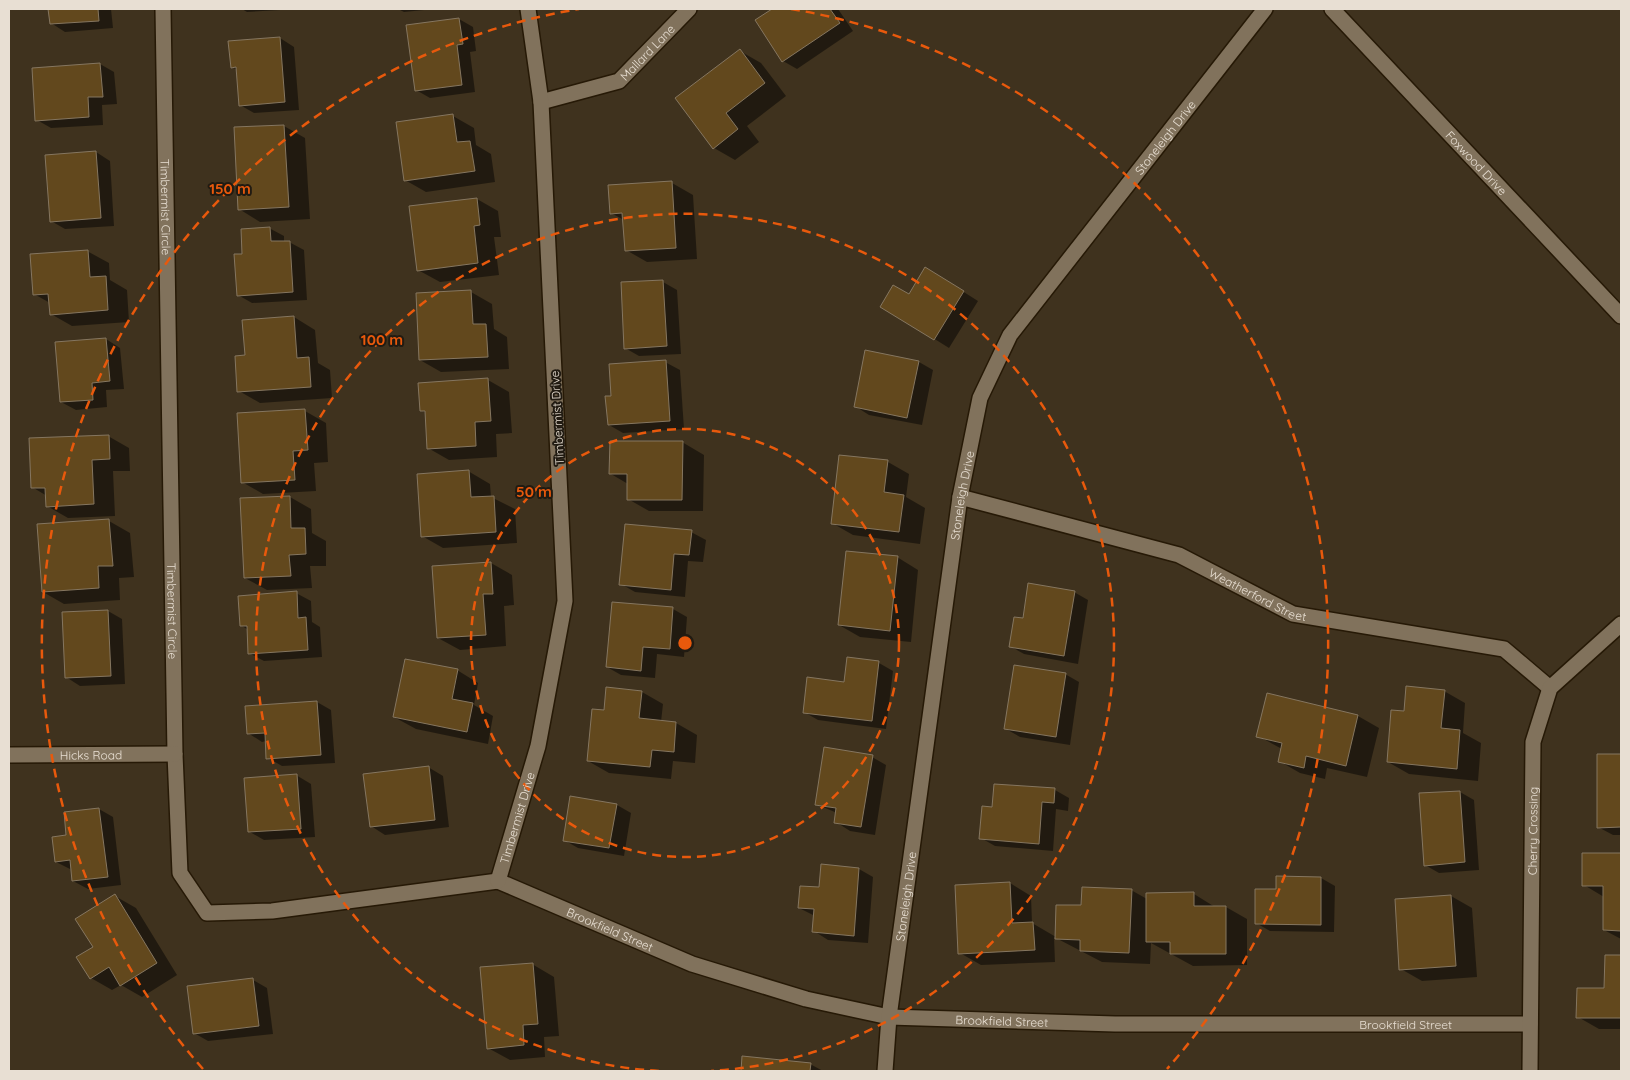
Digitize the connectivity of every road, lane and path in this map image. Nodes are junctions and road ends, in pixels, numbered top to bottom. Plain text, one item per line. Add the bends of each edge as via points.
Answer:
1 (163, 9) edge
2 (528, 9) edge
3 (689, 9) edge
4 (1265, 9) edge
5 (1332, 9) edge
6 (542, 102) junction
7 (1621, 316) edge
8 (960, 497) junction
9 (1621, 624) edge
10 (1550, 688) junction
11 (174, 754) junction
12 (9, 755) edge
13 (498, 881) junction
14 (888, 1017) junction
15 (1530, 1024) junction
16 (885, 1071) edge
17 (1530, 1071) edge

1 - 11 street, Timbermist Circle
2 - 6 street, Timbermist Drive
3 - 6 street, Mallard Lane via 619,81
4 - 8 street, Stoneleigh Drive via 1010,335 980,398
5 - 7 street, Foxwood Drive
6 - 13 street, Timbermist Drive via 565,601 538,746
8 - 10 street, Weatherford Street via 1179,555 1293,614 1504,649
8 - 14 street, Stoneleigh Drive
9 - 10 street
10 - 15 street, Cherry Crossing via 1533,742
11 - 12 street, Hicks Road
11 - 13 street, Timbermist Circle via 180,873 207,913 272,911
13 - 14 street, Brookfield Street via 692,964 806,999
14 - 15 street, Brookfield Street via 1115,1024
14 - 16 street, Stoneleigh Drive
15 - 17 street, Cherry Crossing

